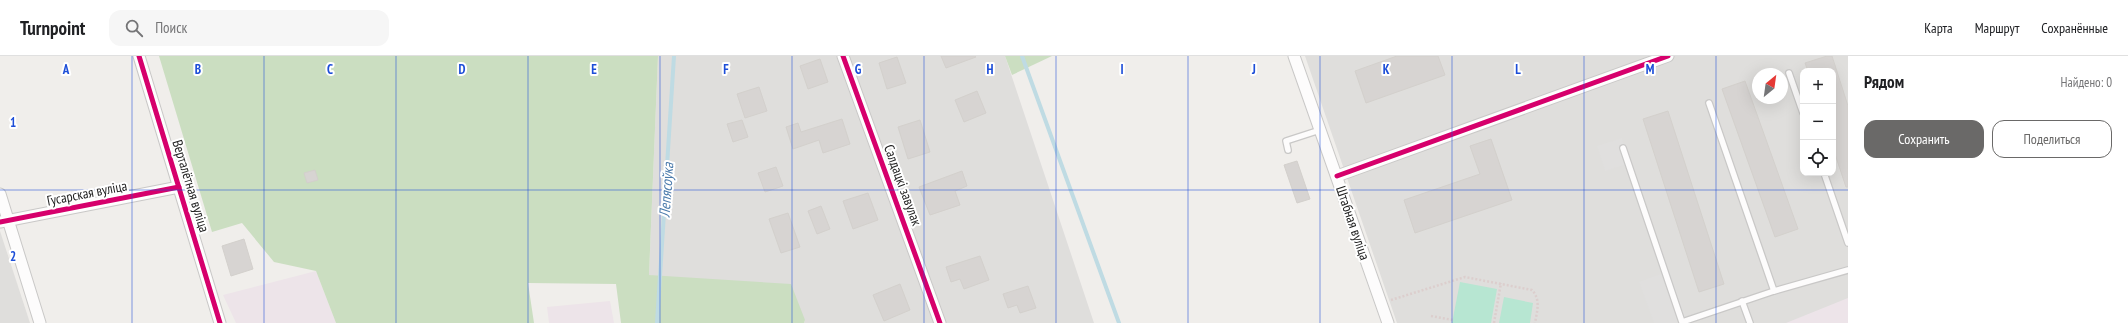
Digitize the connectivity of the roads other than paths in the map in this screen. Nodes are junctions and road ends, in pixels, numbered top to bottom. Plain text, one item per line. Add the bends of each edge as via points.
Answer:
1 (139, 56) edge
2 (843, 56) edge
3 (1294, 56) edge
4 (1668, 56) edge
5 (1789, 73) dead end
6 (1709, 103) dead end
7 (1800, 104) edge
8 (1320, 130) junction
9 (1623, 148) dead end
10 (1288, 150) dead end
11 (1337, 176) junction
12 (1825, 176) edge
13 (179, 187) junction
14 (0, 194) edge
15 (4, 221) edge
16 (1848, 243) edge
17 (1848, 270) edge
18 (1774, 291) junction
19 (1742, 301) junction
20 (40, 323) edge
21 (220, 323) edge
22 (940, 323) edge
23 (1388, 323) edge
24 (1750, 323) edge

1 - 13 street, Верталётная вуліца
2 - 22 street, Салдацкі завулак
3 - 8 street, Штабная вуліца
4 - 11 street
5 - 7 lane
6 - 18 lane
8 - 10 lane via 1286,141
8 - 11 street, Штабная вуліца
9 - 19 lane via 1682,322
11 - 23 street, Штабная вуліца
12 - 16 lane
13 - 15 street, Гусарская вуліца
13 - 21 street, Верталётная вуліца
14 - 15 street
15 - 20 street
17 - 18 lane
18 - 19 lane
19 - 24 lane

